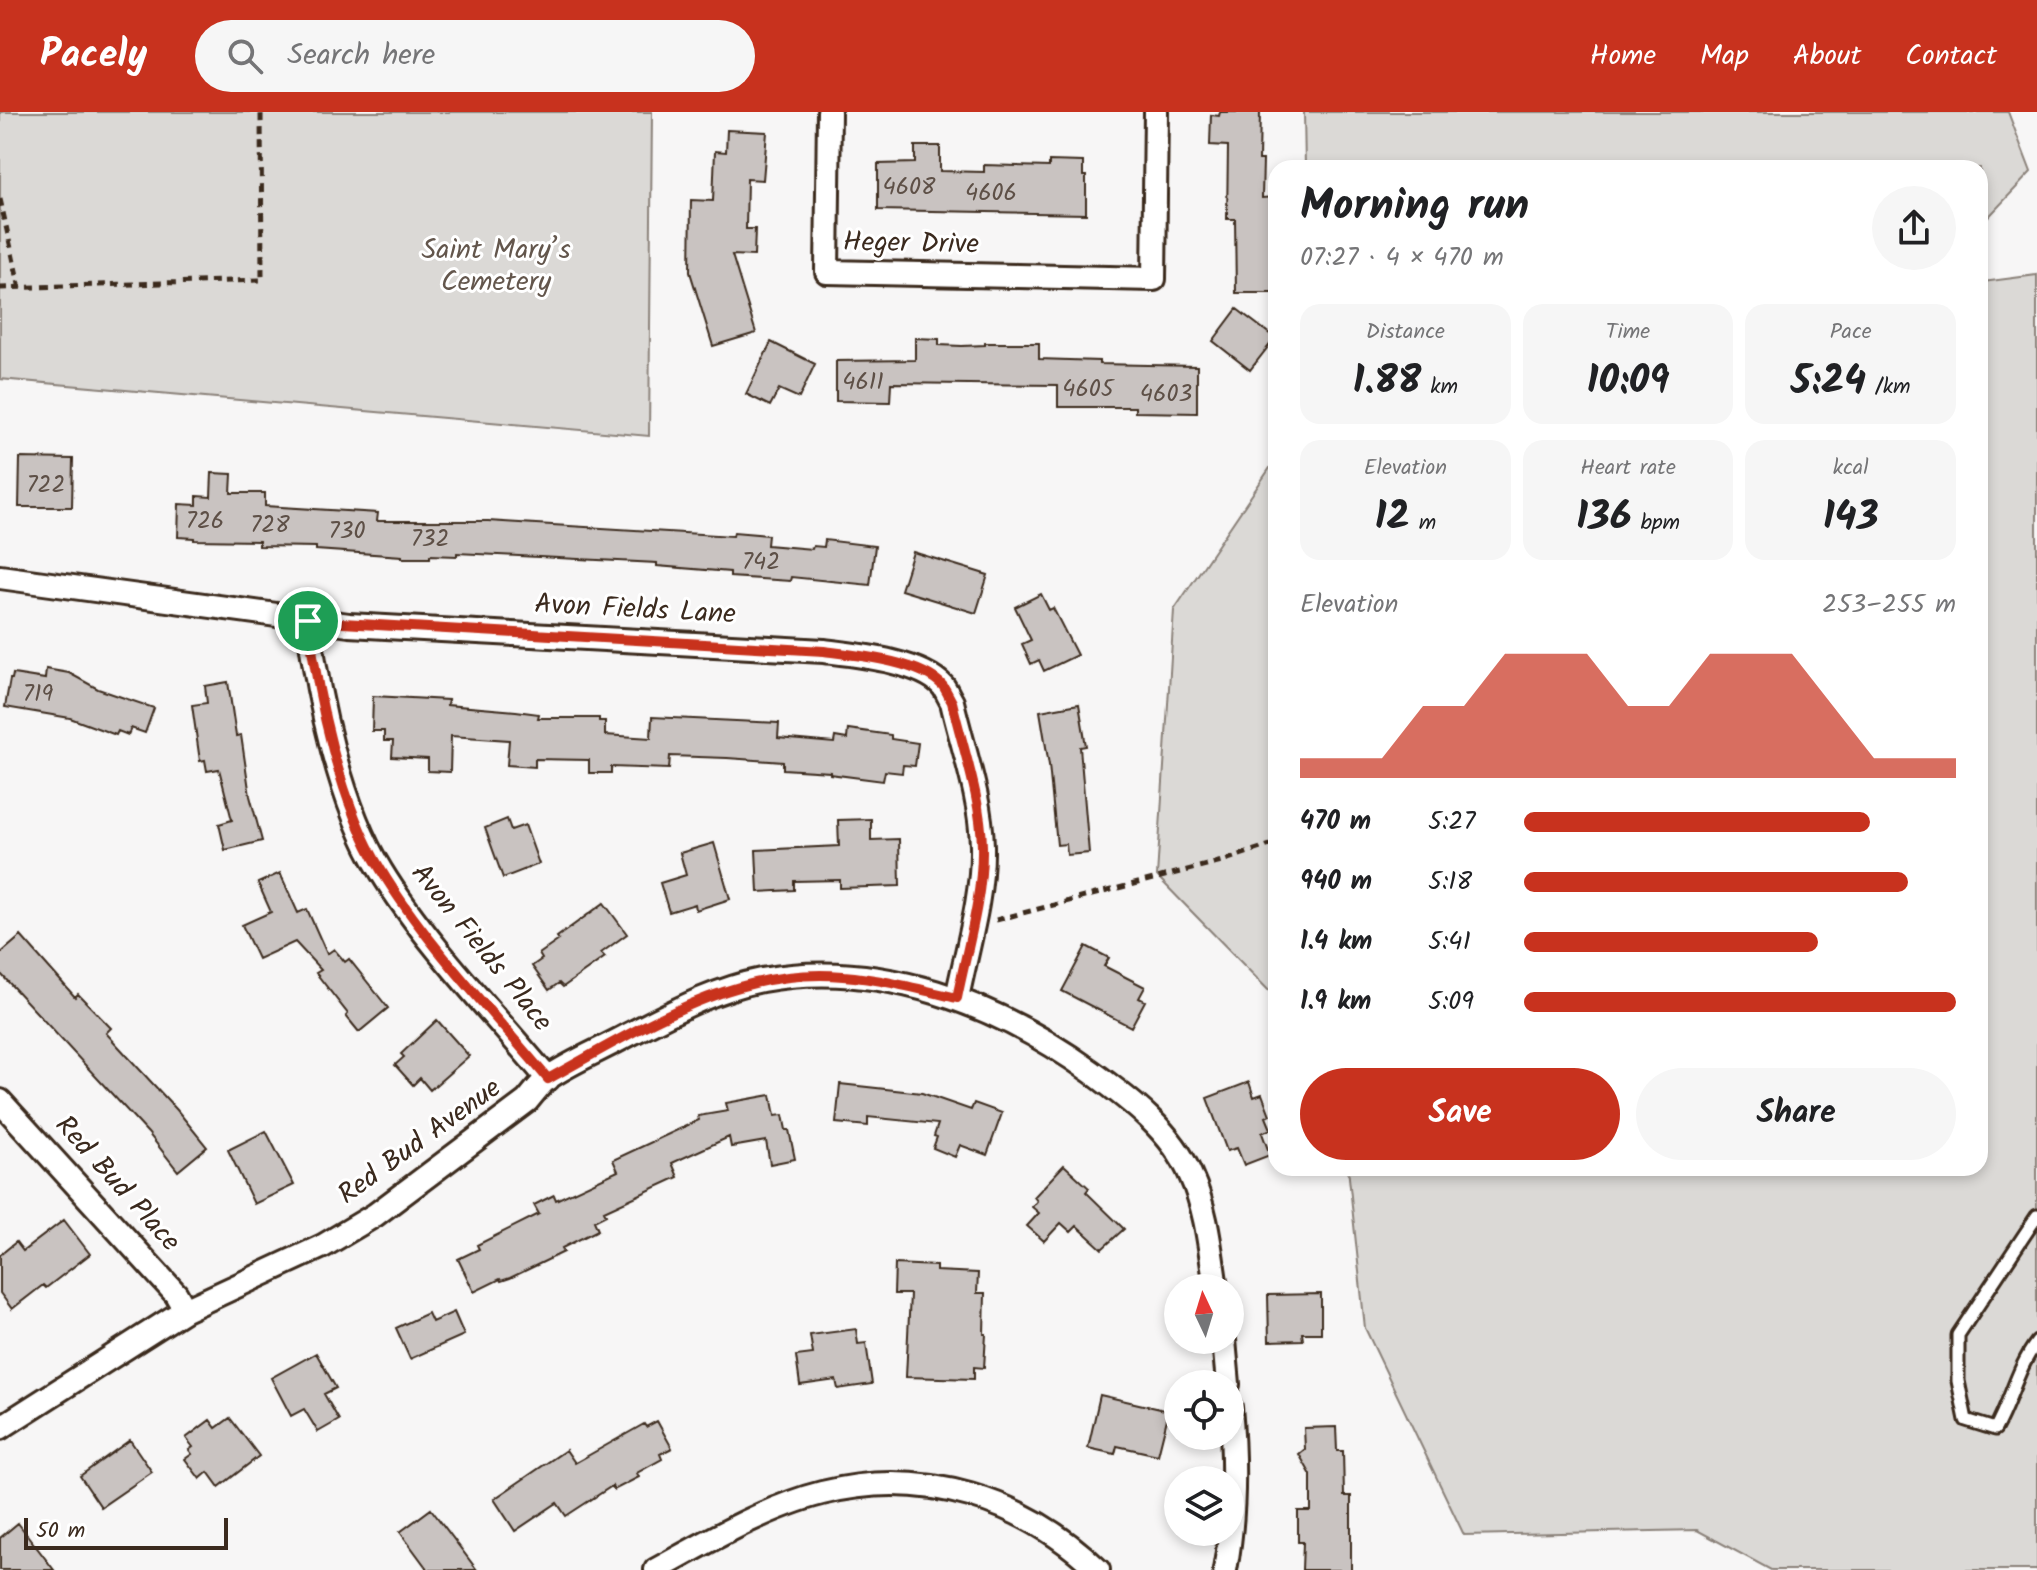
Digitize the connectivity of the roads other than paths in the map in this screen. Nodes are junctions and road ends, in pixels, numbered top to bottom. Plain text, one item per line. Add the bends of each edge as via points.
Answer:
1 (829, 112) edge
2 (1156, 112) edge
3 (0, 577) edge
4 (308, 621) junction
5 (957, 998) junction
6 (548, 1079) junction
7 (0, 1101) edge
8 (2037, 1216) edge
9 (1214, 1274) edge
10 (185, 1310) junction
11 (2037, 1342) edge
12 (0, 1428) edge
13 (1234, 1450) edge
14 (656, 1570) edge
15 (1098, 1570) edge
16 (1225, 1570) edge

1 - 2 street, Heger Drive via 827,272 1154,279
3 - 4 street, Avon Fields Lane
4 - 5 street, Avon Fields Lane via 824,651 877,657 930,675 952,702 982,845 980,883
4 - 6 street, Avon Fields Place via 315,672 350,807 379,868 410,914
5 - 6 street, Red Bud Avenue via 841,975 761,980 672,1012
5 - 9 street, Red Bud Avenue via 1014,1022 1064,1052 1153,1121 1191,1174 1204,1211
6 - 10 street, Red Bud Avenue via 527,1101 375,1215 323,1246
7 - 10 street, Red Bud Place
8 - 11 lane via 1958,1335 1958,1381 1966,1420 1995,1429 2024,1359
10 - 12 street, Red Bud Avenue
13 - 16 street via 1232,1532
14 - 15 street via 786,1505 822,1493 898,1483 936,1486 1009,1508 1043,1525

